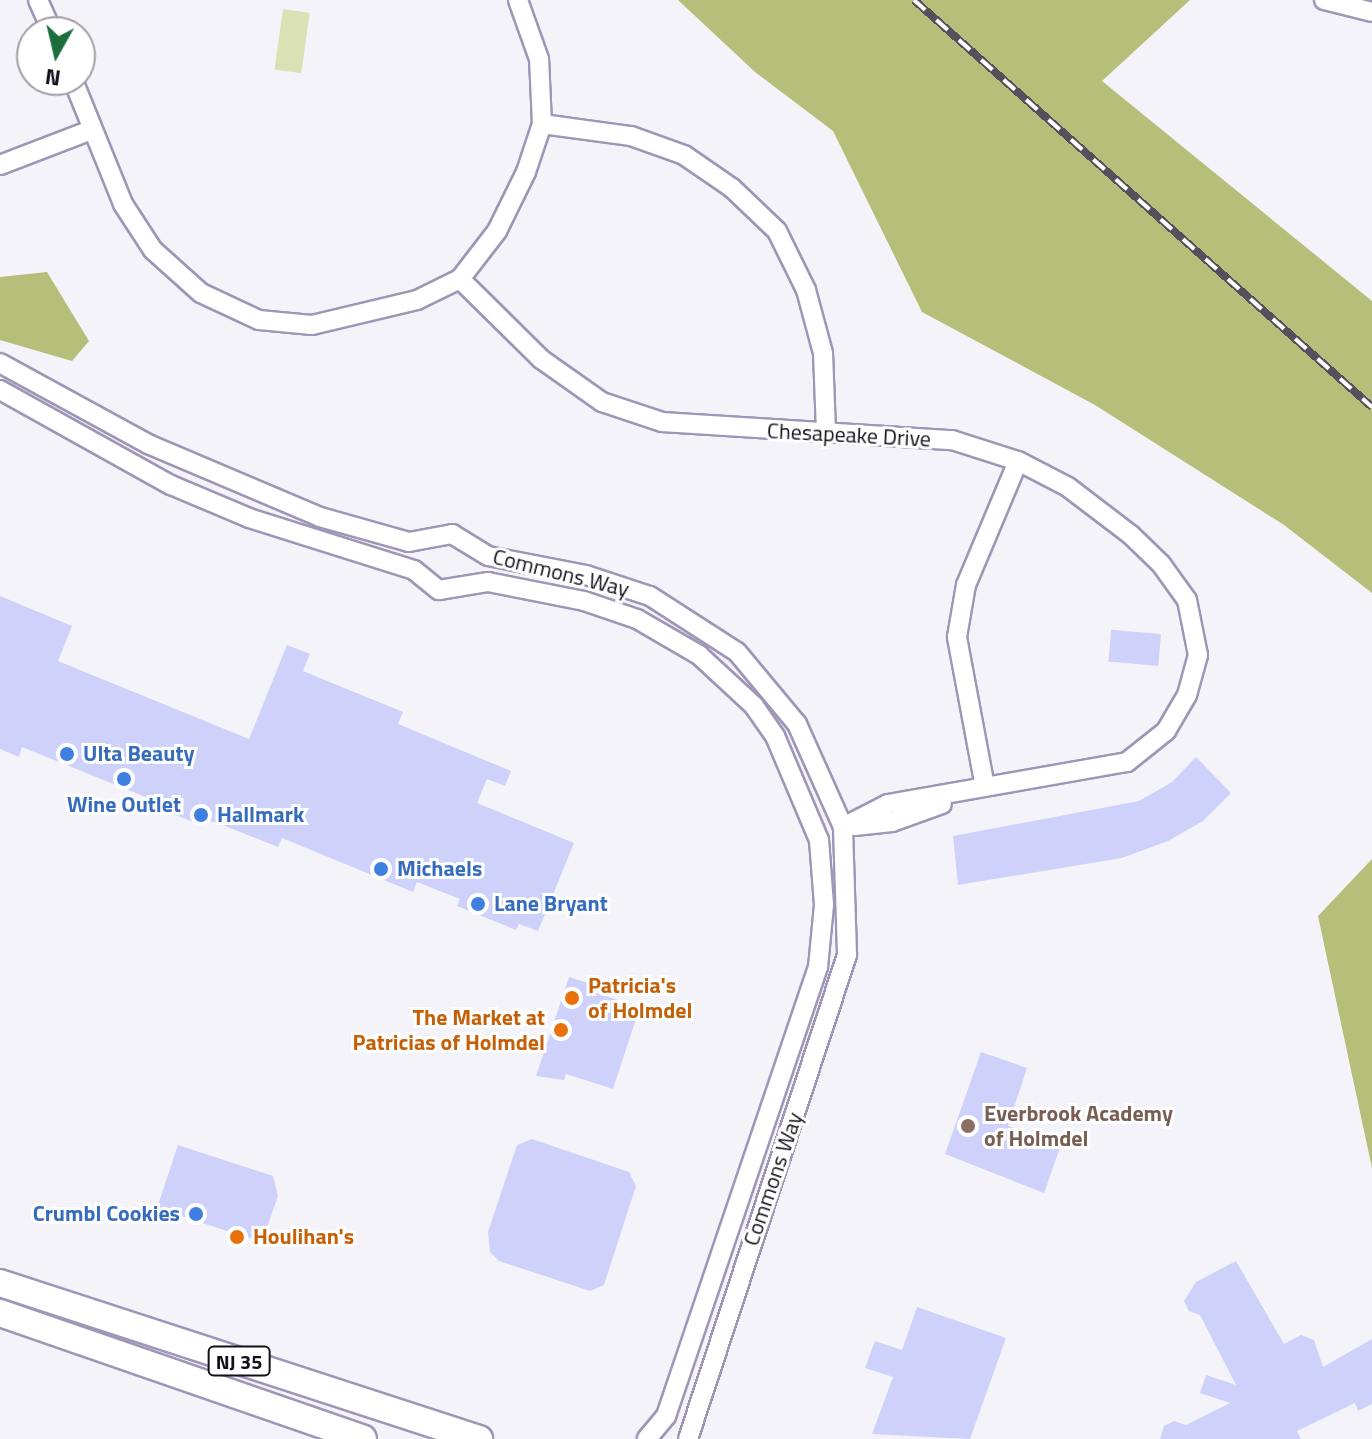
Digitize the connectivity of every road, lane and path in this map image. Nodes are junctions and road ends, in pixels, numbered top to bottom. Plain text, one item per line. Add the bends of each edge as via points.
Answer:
1 (518, 0) edge
2 (1324, 0) edge
3 (1372, 12) edge
4 (79, 96) edge
5 (542, 124) junction
6 (91, 130) junction
7 (0, 165) edge
8 (460, 279) junction
9 (0, 363) edge
10 (0, 390) edge
11 (826, 432) junction
12 (1018, 461) junction
13 (985, 787) junction
14 (843, 827) junction
15 (817, 835) junction
16 (0, 1283) edge
17 (0, 1313) edge
18 (363, 1439) edge
19 (479, 1439) edge
20 (647, 1439) edge
21 (688, 1439) edge

1 - 5 street via 539,59
2 - 3 street
4 - 6 street
5 - 8 street via 497,231
5 - 11 street via 631,136 684,155 732,188 777,231 806,290 823,353
6 - 7 street
6 - 8 street via 123,204 153,250 201,293 259,320 312,325 381,311
8 - 11 street, Chesapeake Drive via 541,359 602,402 662,422
9 - 14 street, Commons Way via 148,444 266,497 409,542 452,534 488,556 615,583 684,613 737,652 782,702 818,763
10 - 15 street, Commons Way via 171,485 249,518 414,570 439,590 483,581 570,598 669,635 754,706 790,766
11 - 12 street, Chesapeake Drive via 952,440
12 - 13 street via 966,585 957,637
12 - 13 street, Chesapeake Drive via 1068,487 1161,564 1187,600 1198,655 1187,695 1166,731 1127,762 1088,773
13 - 14 street, Chesapeake Drive via 892,822
14 - 15 street, Chesapeake Drive
14 - 21 street, Commons Way via 848,925 841,985
15 - 20 street, Commons Way via 824,905 810,993 666,1416
16 - 19 highway, NJ 35
17 - 18 highway, NJ 35

